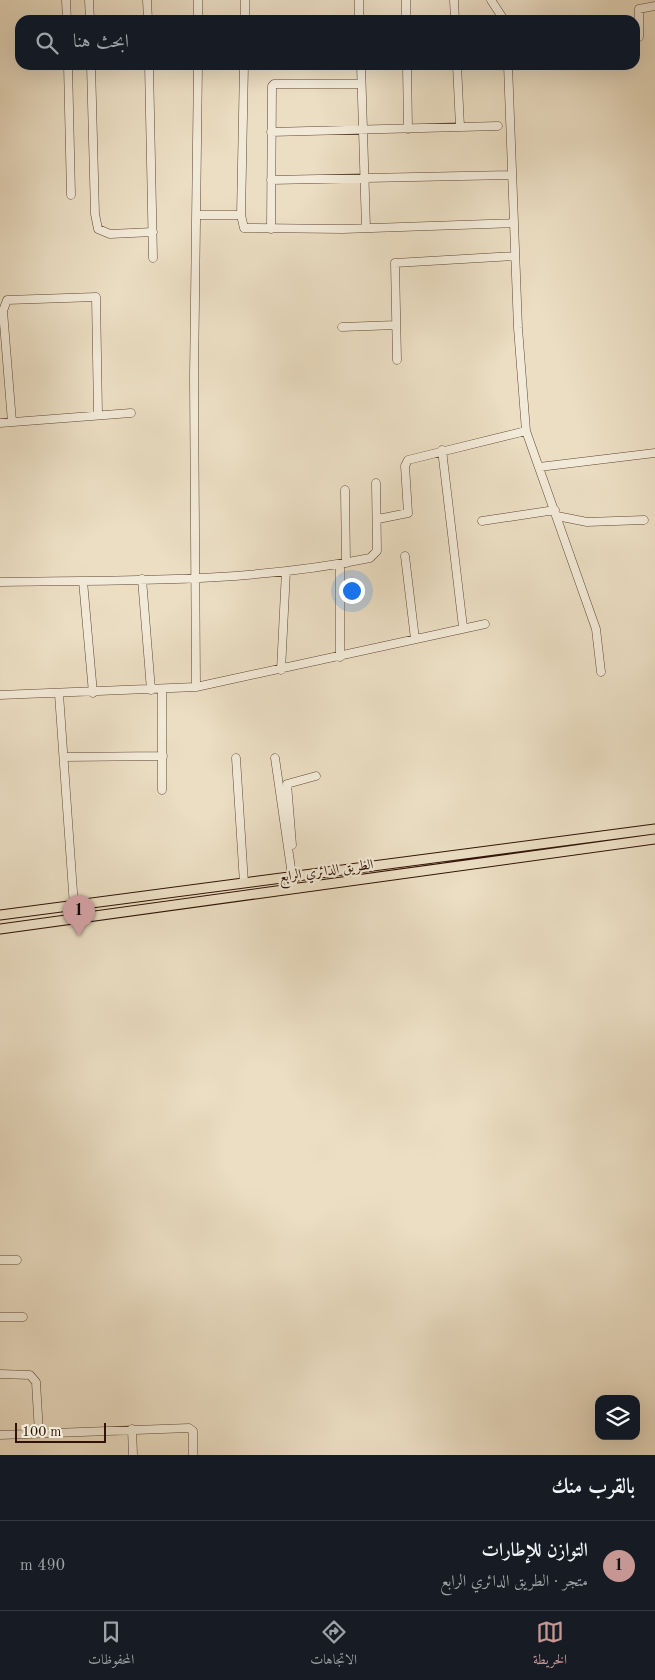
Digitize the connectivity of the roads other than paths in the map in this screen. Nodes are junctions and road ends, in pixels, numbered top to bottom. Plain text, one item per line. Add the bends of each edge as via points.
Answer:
1 (66, 0) edge
2 (89, 0) edge
3 (147, 0) edge
4 (198, 0) edge
5 (245, 0) edge
6 (359, 0) edge
7 (406, 0) edge
8 (454, 0) edge
9 (491, 0) edge
10 (655, 6) edge
11 (67, 15) edge
12 (90, 15) edge
13 (148, 15) edge
14 (198, 15) edge
15 (245, 15) edge
16 (359, 15) edge
17 (406, 15) edge
18 (455, 15) edge
19 (501, 15) edge
20 (639, 15) edge
21 (68, 70) edge
22 (91, 70) edge
23 (149, 70) edge
24 (198, 70) edge
25 (244, 70) edge
26 (361, 70) edge
27 (407, 70) edge
28 (457, 70) edge
29 (508, 70) edge
30 (361, 84) junction
31 (498, 126) dead end
32 (460, 127) junction
33 (408, 129) junction
34 (362, 130) junction
35 (271, 132) junction
36 (512, 176) junction
37 (364, 179) junction
38 (271, 180) junction
39 (71, 195) dead end
40 (196, 215) junction
41 (241, 215) junction
42 (514, 223) junction
43 (366, 228) junction
44 (271, 229) junction
45 (153, 232) junction
46 (515, 256) junction
47 (153, 258) dead end
48 (396, 325) junction
49 (342, 326) dead end
50 (397, 360) dead end
51 (131, 413) dead end
52 (98, 414) junction
53 (12, 422) junction
54 (0, 423) edge
55 (526, 431) junction
56 (442, 450) junction
57 (655, 453) edge
58 (539, 468) junction
59 (376, 483) dead end
60 (345, 490) dead end
61 (556, 513) junction
62 (378, 519) junction
63 (644, 520) dead end
64 (482, 521) dead end
65 (404, 556) dead end
66 (343, 564) junction
67 (286, 571) junction
68 (196, 578) junction
69 (142, 579) junction
70 (83, 581) junction
71 (0, 582) edge
72 (485, 624) dead end
73 (464, 627) junction
74 (415, 639) junction
75 (340, 657) junction
76 (281, 670) junction
77 (601, 672) dead end
78 (196, 688) junction
79 (162, 689) junction
80 (152, 690) junction
81 (93, 693) junction
82 (59, 694) junction
83 (0, 695) edge
84 (162, 756) junction
85 (64, 757) junction
86 (236, 758) dead end
87 (275, 758) dead end
88 (316, 776) dead end
89 (162, 790) dead end
90 (655, 829) edge
91 (655, 839) edge
92 (296, 876) junction
93 (244, 883) junction
94 (294, 889) junction
95 (114, 900) junction
96 (74, 906) junction
97 (114, 914) junction
98 (0, 915) edge
99 (0, 929) edge
100 (0, 1260) edge
101 (17, 1260) dead end
102 (0, 1317) edge
103 (23, 1317) dead end
104 (0, 1374) edge
105 (132, 1429) junction
106 (39, 1433) junction
107 (0, 1435) edge
108 (133, 1455) edge
109 (193, 1455) edge

1 - 11 street
2 - 12 street
3 - 13 street
4 - 14 street
5 - 15 street
6 - 16 street
7 - 17 street
8 - 18 street
9 - 19 street
10 - 20 street via 642,7
21 - 39 street
22 - 45 street via 98,229 110,234
23 - 45 street
24 - 40 street
25 - 41 street
26 - 30 street
27 - 33 street
28 - 32 street
29 - 36 street
30 - 34 street
30 - 35 street via 273,85
31 - 32 street
32 - 33 street
33 - 34 street
34 - 35 street
34 - 37 street
35 - 38 street
36 - 37 street
36 - 42 street
37 - 38 street
37 - 43 street
38 - 44 street
40 - 41 street
40 - 68 street
41 - 44 street via 246,229
42 - 43 street
42 - 46 street
43 - 44 street
45 - 47 street
46 - 48 street via 398,261 394,265
46 - 55 street
48 - 49 street
48 - 50 street
51 - 52 street
52 - 53 street
52 - 53 street via 96,297 7,300 3,308
53 - 54 street
55 - 56 street
55 - 58 street
56 - 62 street via 408,460 405,466 408,513
56 - 73 street
57 - 58 street
58 - 61 street
59 - 62 street
60 - 66 street
61 - 63 street via 587,522
61 - 64 street
61 - 77 street via 596,629
62 - 66 street via 378,551 370,558
65 - 74 street
66 - 67 street
66 - 75 street
67 - 68 street
67 - 76 street
68 - 69 street
68 - 78 street
69 - 70 street
69 - 80 street
70 - 71 street
70 - 81 street
72 - 73 street
73 - 74 street
74 - 75 street
75 - 76 street
76 - 78 street
78 - 79 street
79 - 80 street
79 - 84 street
80 - 81 street
81 - 82 street
82 - 83 street
82 - 85 street
84 - 85 street
84 - 89 street
85 - 96 street
86 - 93 street
87 - 92 street
88 - 92 street via 287,784
90 - 92 main road, الطريق الدائري الرابع
91 - 94 main road, الطريق الدائري الرابع
92 - 93 main road, الطريق الدائري الرابع
92 - 94 street
93 - 95 main road, الطريق الدائري الرابع
94 - 97 main road, الطريق الدائري الرابع
95 - 96 main road, الطريق الدائري الرابع
95 - 97 main road via 118,906
96 - 98 main road, الطريق الدائري الرابع
97 - 99 main road, الطريق الدائري الرابع
100 - 101 street
102 - 103 street
104 - 106 street via 30,1375 36,1382
105 - 106 street
105 - 108 street
105 - 109 street via 189,1428 193,1431
106 - 107 street

